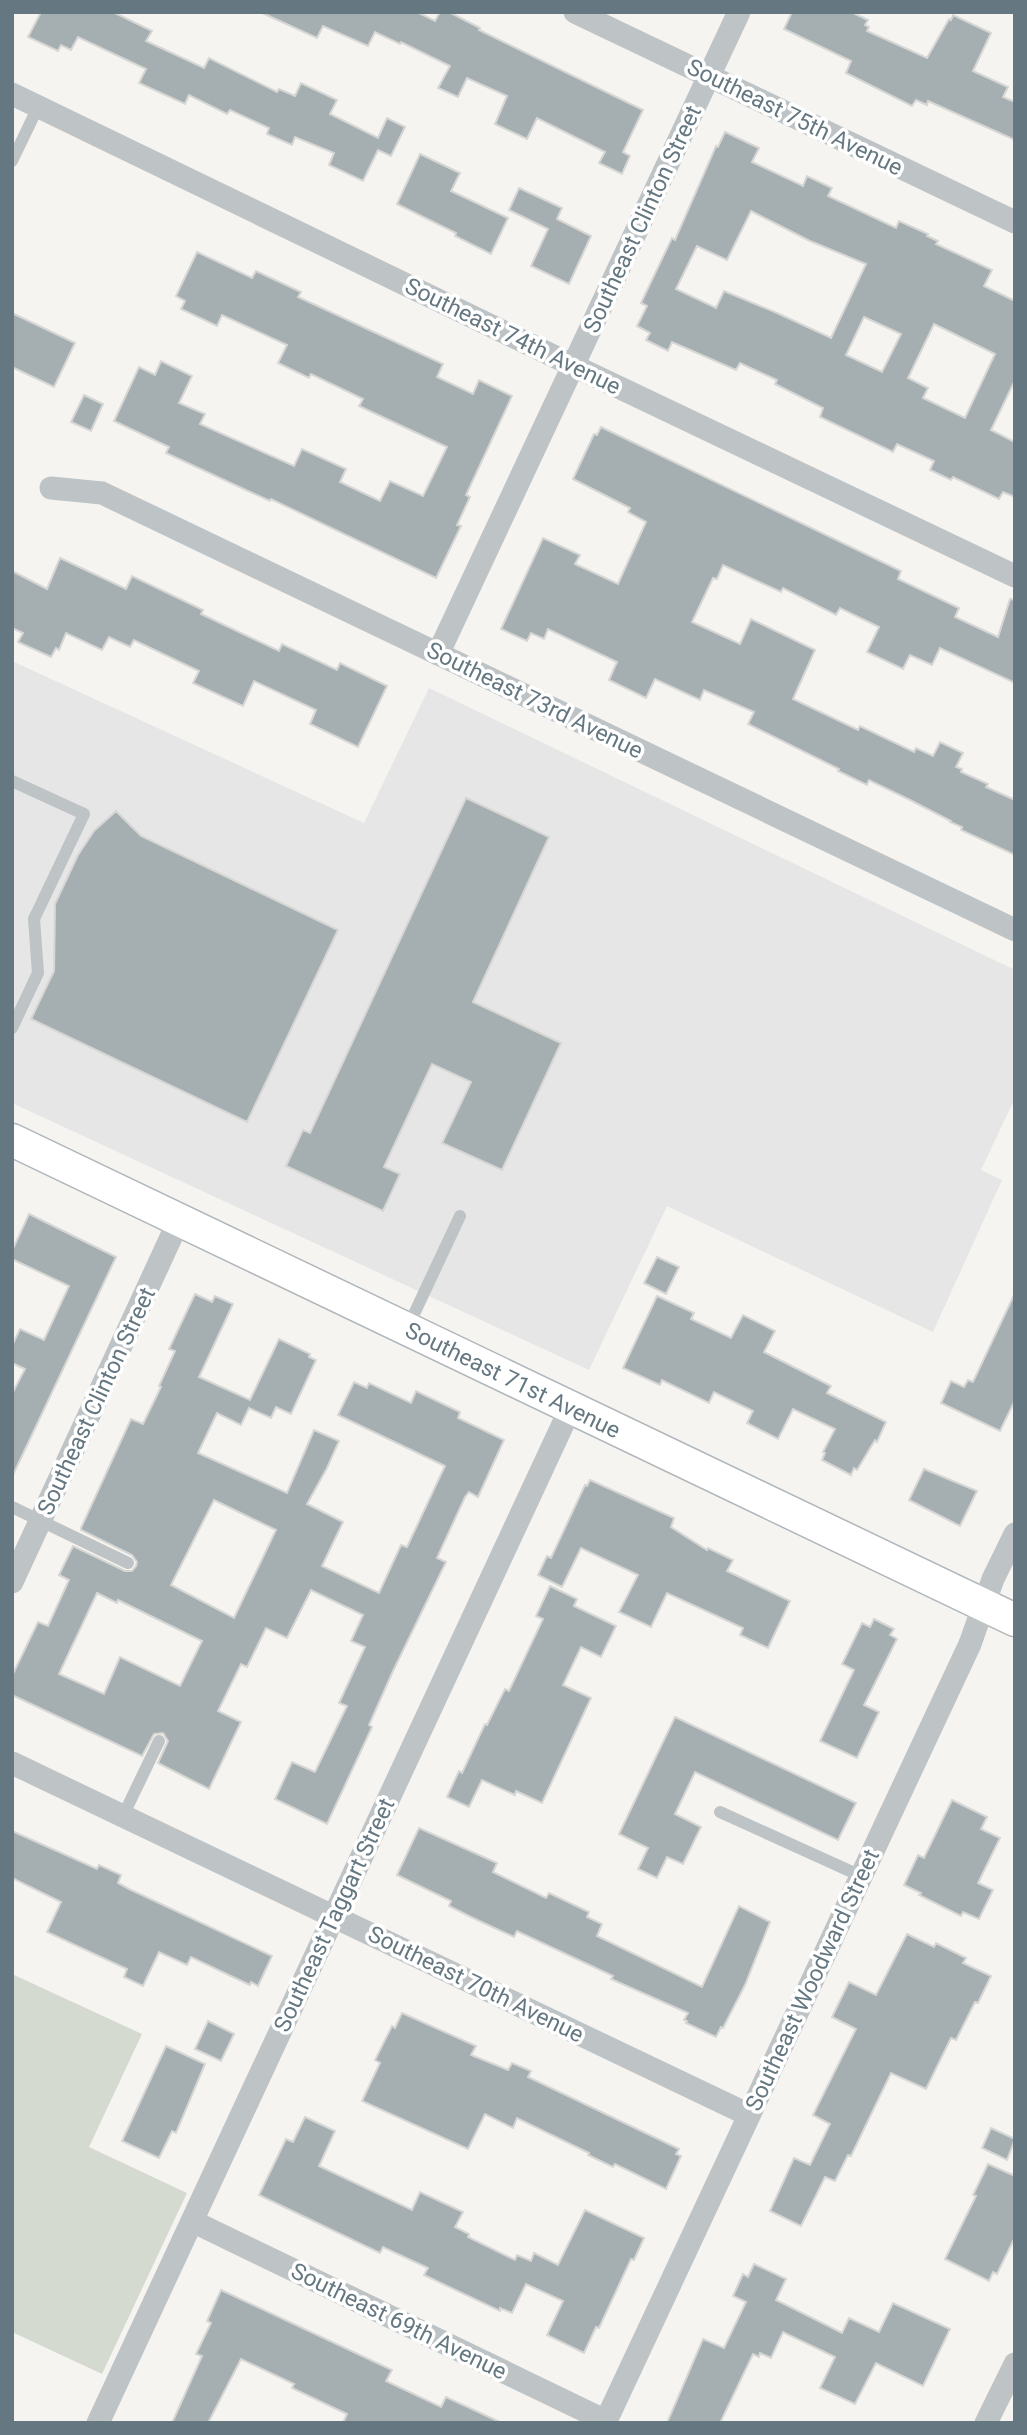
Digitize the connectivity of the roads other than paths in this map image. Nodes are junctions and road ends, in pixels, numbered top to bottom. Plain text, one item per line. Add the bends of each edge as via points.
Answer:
1 (575, 12) edge
2 (739, 12) edge
3 (709, 76) junction
4 (12, 94) edge
5 (38, 107) junction
6 (12, 161) edge
7 (1015, 222) edge
8 (572, 365) junction
9 (51, 488) dead end
10 (1015, 576) edge
11 (438, 654) junction
12 (14, 787) edge
13 (1015, 930) edge
14 (12, 1028) edge
15 (12, 1140) edge
16 (460, 1216) dead end
17 (179, 1220) junction
18 (407, 1329) junction
19 (571, 1407) junction
20 (12, 1507) edge
21 (41, 1521) junction
22 (1015, 1534) edge
23 (128, 1563) dead end
24 (12, 1582) edge
25 (985, 1605) junction
26 (1015, 1620) edge
27 (159, 1741) dead end
28 (12, 1763) edge
29 (720, 1812) dead end
30 (123, 1816) junction
31 (861, 1876) junction
32 (333, 1915) junction
33 (749, 2115) junction
34 (192, 2221) junction
35 (1015, 2364) edge
36 (605, 2422) edge
37 (98, 2423) edge
38 (986, 2423) edge

1 - 3 street, Southeast 75th Avenue
2 - 3 street, Southeast Clinton Street
3 - 7 street, Southeast 75th Avenue
3 - 8 street, Southeast Clinton Street
4 - 5 street, Southeast 74th Avenue
5 - 6 lane
5 - 8 street, Southeast 74th Avenue
8 - 10 street, Southeast 74th Avenue
8 - 11 street, Southeast Clinton Street
9 - 11 street, Southeast 73rd Avenue via 102,493
11 - 13 street, Southeast 73rd Avenue
12 - 14 lane via 84,814 34,919 38,973
15 - 17 street, Southeast 71st Avenue
16 - 18 lane
17 - 18 street, Southeast 71st Avenue
17 - 21 street, Southeast Clinton Street
18 - 19 street, Southeast 71st Avenue
19 - 25 street, Southeast 71st Avenue
19 - 32 street, Southeast Taggart Street
20 - 21 lane
21 - 23 lane
21 - 24 street, Southeast Clinton Street
22 - 25 street, Southeast Woodward Street
25 - 26 street, Southeast 71st Avenue
25 - 31 street, Southeast Woodward Street
27 - 30 lane
28 - 30 street, Southeast 70th Avenue
29 - 31 lane
30 - 32 street, Southeast 70th Avenue
31 - 33 street, Southeast Woodward Street
32 - 33 street, Southeast 70th Avenue
32 - 34 street, Southeast Taggart Street
33 - 36 street, Southeast Woodward Street
34 - 36 street, Southeast 69th Avenue
34 - 37 street, Southeast Taggart Street
35 - 38 street

